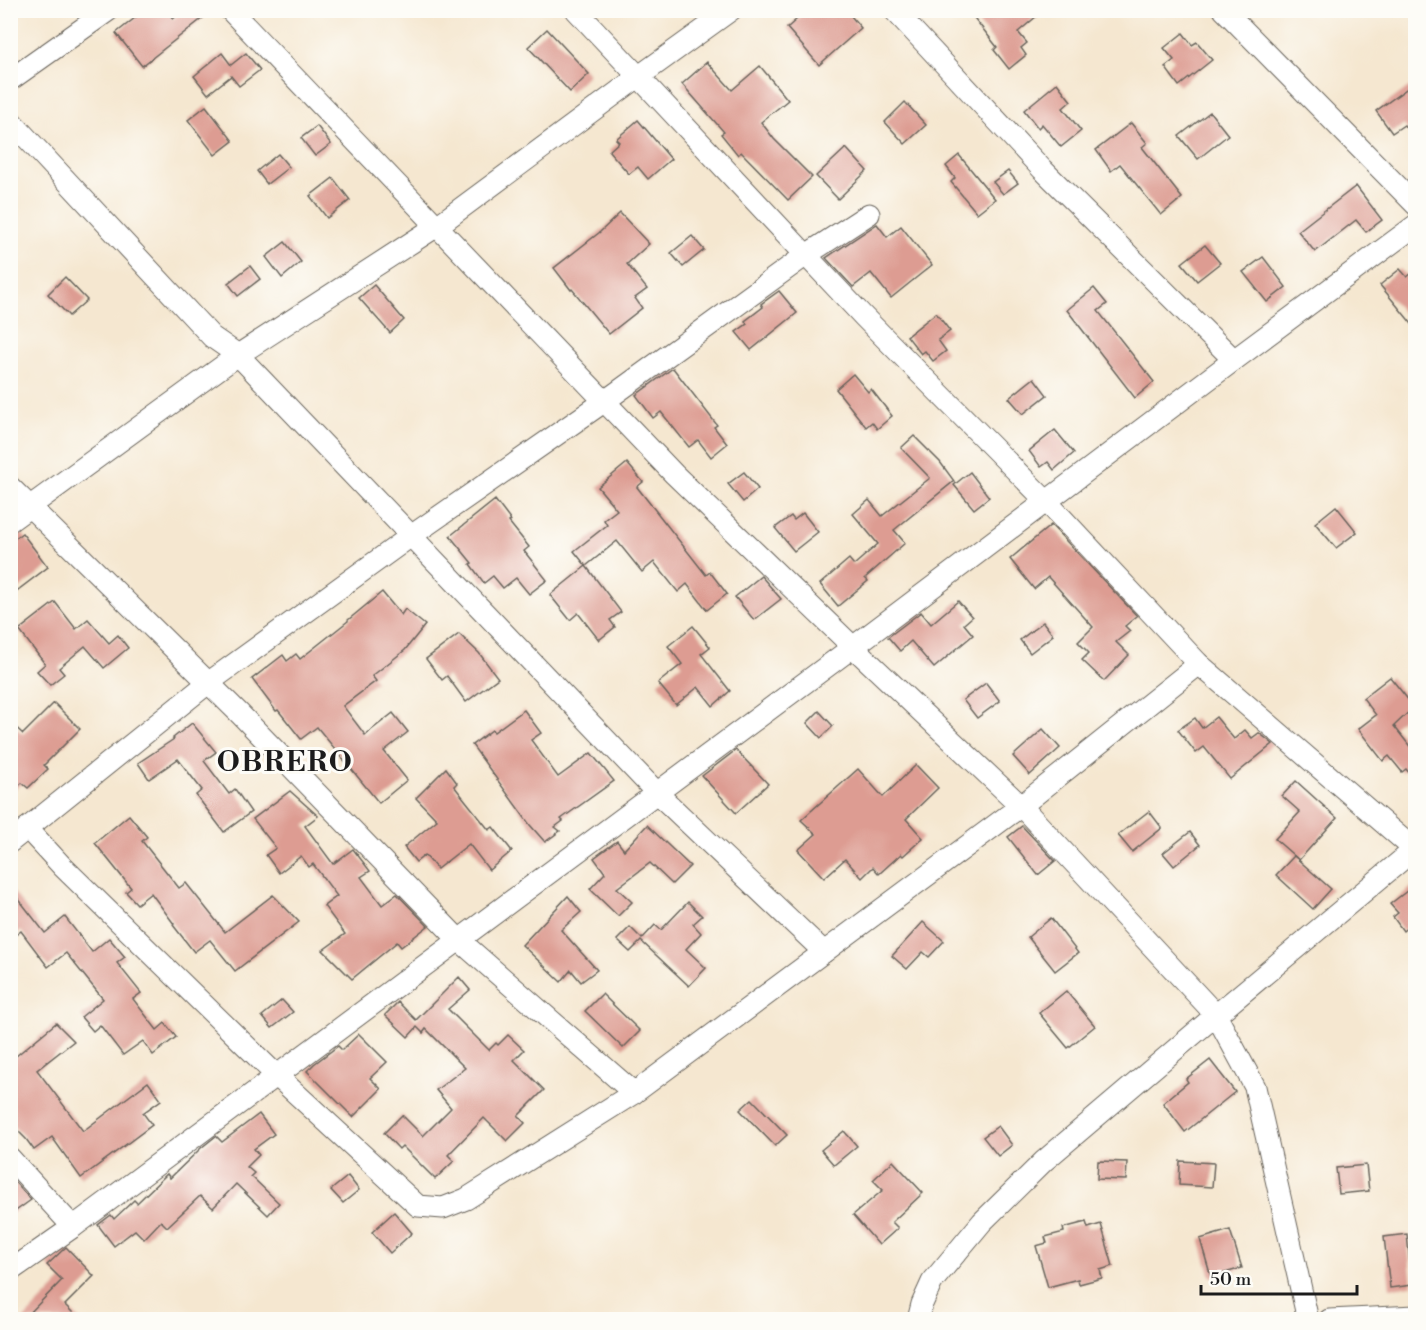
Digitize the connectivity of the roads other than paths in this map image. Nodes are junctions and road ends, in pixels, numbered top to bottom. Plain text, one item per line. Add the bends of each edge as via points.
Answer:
1 (109, 10) edge
2 (230, 10) edge
3 (576, 10) edge
4 (731, 10) edge
5 (894, 10) edge
6 (1224, 10) edge
7 (638, 77) junction
8 (10, 80) edge
9 (10, 120) edge
10 (1416, 205) edge
11 (868, 213) dead end
12 (1416, 225) edge
13 (437, 226) junction
14 (806, 255) junction
15 (238, 355) junction
16 (1234, 360) junction
17 (605, 401) junction
18 (10, 487) edge
19 (1046, 501) junction
20 (30, 506) junction
21 (10, 521) edge
22 (411, 536) junction
23 (853, 648) junction
24 (1199, 664) junction
25 (208, 683) junction
26 (657, 793) junction
27 (1021, 806) junction
28 (27, 828) junction
29 (10, 842) edge
30 (1415, 850) edge
31 (459, 940) junction
32 (824, 952) junction
33 (1216, 1015) junction
34 (277, 1076) junction
35 (634, 1093) junction
36 (10, 1158) edge
37 (73, 1227) junction
38 (10, 1271) edge
39 (1416, 1316) edge
40 (918, 1320) edge
41 (1308, 1320) edge
42 (1329, 1320) edge

1 - 8 street
2 - 13 street
3 - 7 street
4 - 7 street
5 - 16 street via 1042,169
6 - 10 street
7 - 13 street
7 - 14 street
9 - 15 street via 212,337
11 - 14 street
12 - 16 street
13 - 15 street
13 - 17 street
14 - 17 street
14 - 19 street
15 - 20 street
15 - 22 street
16 - 19 street
17 - 22 street
17 - 23 street via 674,474
18 - 20 street
19 - 23 street
19 - 24 street
20 - 21 street
20 - 25 street
22 - 25 street
22 - 26 street
23 - 26 street
23 - 27 street
24 - 27 street
24 - 30 street
25 - 28 street
25 - 31 street
26 - 31 street
26 - 32 street
27 - 32 street
27 - 33 street
28 - 29 street
28 - 34 street
30 - 33 street
31 - 34 street
31 - 35 street
32 - 35 street
33 - 40 street via 1044,1161 982,1222 932,1282
33 - 41 street via 1255,1087
34 - 35 street via 418,1206 443,1208 466,1199
34 - 37 street
36 - 37 street
37 - 38 street
39 - 42 street

